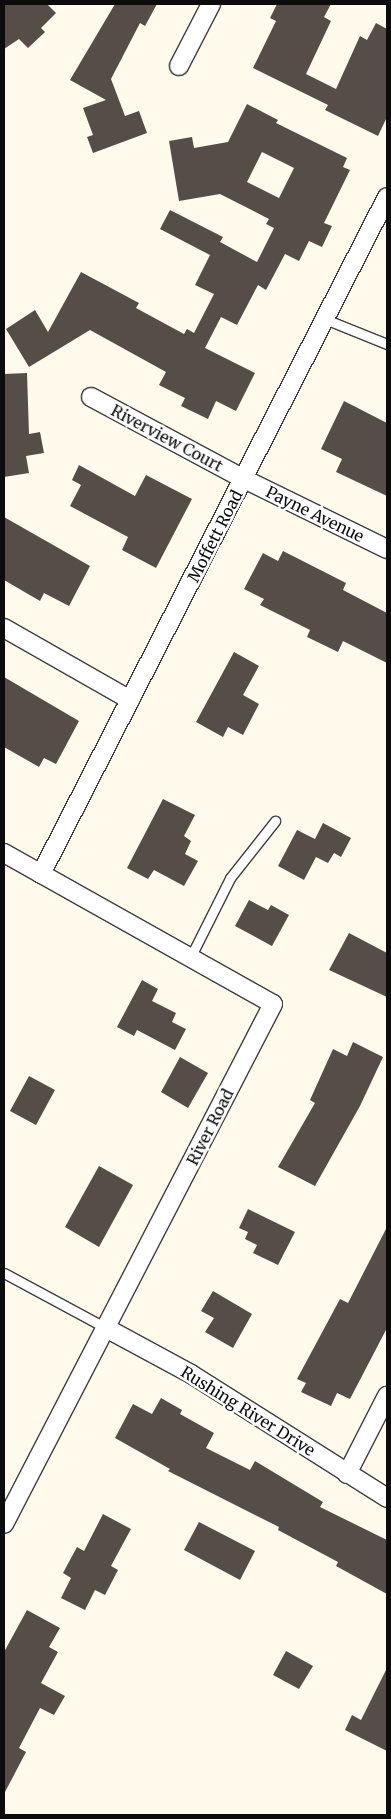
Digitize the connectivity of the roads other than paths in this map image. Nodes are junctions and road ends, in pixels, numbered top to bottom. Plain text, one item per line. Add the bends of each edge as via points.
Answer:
1 (211, 4) edge
2 (179, 66) dead end
3 (386, 201) edge
4 (325, 319) junction
5 (387, 344) edge
6 (91, 397) dead end
7 (244, 479) junction
8 (387, 549) edge
9 (4, 628) edge
10 (130, 700) junction
11 (275, 821) dead end
12 (4, 853) edge
13 (41, 874) junction
14 (190, 958) junction
15 (4, 1273) edge
16 (106, 1328) junction
17 (387, 1396) edge
18 (348, 1474) junction
19 (387, 1498) edge
20 (4, 1524) edge

1 - 2 street
3 - 4 street, Moffett Road
4 - 5 lane
4 - 7 street, Moffett Road
6 - 7 street, Riverview Court
7 - 8 street, Payne Avenue
7 - 10 street, Moffett Road
9 - 10 street
10 - 13 street, Moffett Road
11 - 14 lane via 230,878
12 - 13 street, River Road
13 - 14 street, River Road
14 - 16 street, River Road via 273,1004
15 - 16 lane
16 - 18 street, Rushing River Drive via 191,1374
16 - 20 street, River Road
17 - 18 street
18 - 19 street, Rushing River Drive

